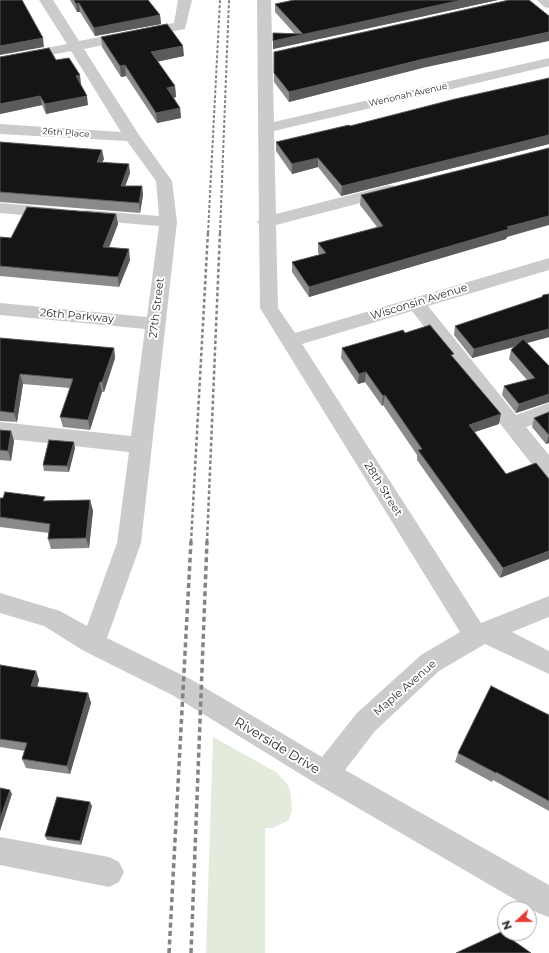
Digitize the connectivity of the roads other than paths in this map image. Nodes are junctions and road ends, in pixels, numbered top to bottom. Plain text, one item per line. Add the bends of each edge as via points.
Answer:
1 (46, 0) edge
2 (185, 0) edge
3 (264, 0) edge
4 (544, 0) edge
5 (549, 4) edge
6 (77, 46) junction
7 (280, 53) edge
8 (265, 57) junction
9 (0, 61) edge
10 (549, 62) edge
11 (0, 128) edge
12 (266, 128) junction
13 (132, 137) junction
14 (404, 187) edge
15 (0, 208) edge
16 (168, 222) junction
17 (266, 222) junction
18 (549, 264) edge
19 (416, 304) junction
20 (0, 309) edge
21 (154, 324) junction
22 (290, 341) junction
23 (549, 411) edge
24 (512, 424) junction
25 (0, 430) edge
26 (140, 445) junction
27 (549, 470) edge
28 (0, 603) edge
29 (549, 606) edge
30 (482, 634) junction
31 (93, 644) junction
32 (549, 663) edge
33 (325, 774) junction
34 (0, 851) edge
35 (109, 872) dead end
36 (549, 902) edge

1 - 6 street, 27th Street via 69,38
2 - 6 street via 180,26
3 - 8 street, 28th Street
4 - 5 street
6 - 9 street
6 - 13 street, 27th Street
7 - 8 street
8 - 12 street, 28th Street
10 - 12 street, Wenonah Avenue
11 - 13 street, 26th Place
12 - 17 street, 28th Street
13 - 16 street, 27th Street via 164,181
14 - 17 street
15 - 16 street
16 - 21 street, 27th Street
17 - 22 street, 28th Street via 269,308
18 - 19 street, Wisconsin Avenue
19 - 22 street, Wisconsin Avenue
19 - 24 street
20 - 21 street, 26th Parkway
21 - 26 street, 27th Street
22 - 30 street, 28th Street
23 - 24 street
24 - 27 street
25 - 26 street
26 - 31 street, 27th Street via 129,543
28 - 31 street, Riverside Drive via 50,618
29 - 30 street, Maple Avenue
30 - 32 street
30 - 33 street, Maple Avenue via 425,668 366,722
31 - 33 street, Riverside Drive via 183,688
33 - 36 street, Riverside Drive
34 - 35 street

